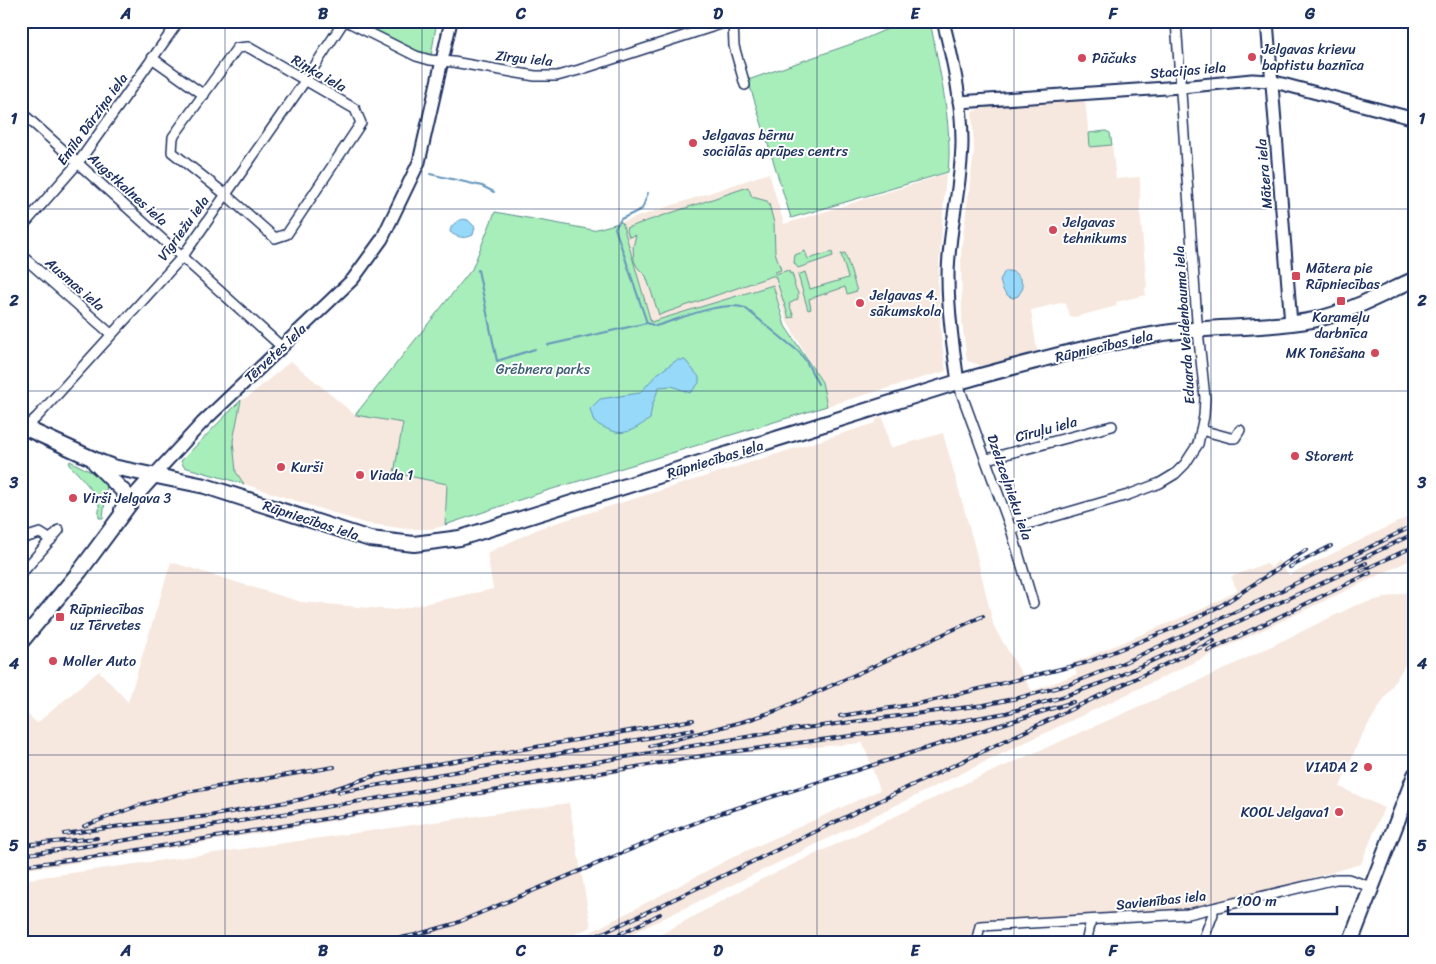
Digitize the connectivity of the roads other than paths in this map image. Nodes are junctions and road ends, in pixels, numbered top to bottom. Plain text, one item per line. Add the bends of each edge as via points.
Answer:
1 (178, 21) edge
2 (345, 21) edge
3 (451, 21) edge
4 (732, 21) edge
5 (943, 21) edge
6 (1176, 21) edge
7 (1267, 21) edge
8 (152, 58) junction
9 (442, 61) junction
10 (305, 81) junction
11 (1271, 82) junction
12 (745, 84) dead end
13 (1181, 87) junction
14 (204, 95) junction
15 (958, 102) junction
16 (21, 112) edge
17 (1415, 119) edge
18 (78, 163) junction
19 (225, 194) junction
20 (21, 228) edge
21 (21, 255) edge
22 (183, 256) junction
23 (1415, 278) edge
24 (1292, 324) junction
25 (1198, 329) junction
26 (111, 334) junction
27 (282, 347) junction
28 (958, 382) junction
29 (1112, 426) dead end
30 (23, 429) edge
31 (1202, 430) junction
32 (1240, 430) dead end
33 (91, 459) junction
34 (986, 459) junction
35 (154, 475) junction
36 (121, 516) junction
37 (1011, 529) junction
38 (59, 530) dead end
39 (21, 539) edge
40 (51, 540) junction
41 (21, 574) edge
42 (1033, 603) dead end
43 (21, 642) edge
44 (1415, 776) edge
45 (1372, 887) junction
46 (1212, 909) junction
47 (1091, 920) junction
48 (976, 943) edge
49 (1086, 943) edge
50 (1202, 943) edge
51 (1350, 943) edge

1 - 8 street, Emīla Dārziņa iela
2 - 9 street, Zirgu iela via 416,56
2 - 10 street, Vīgriežu iela
3 - 9 street, Tērvetes iela
4 - 9 street, Zirgu iela via 557,76 524,75
4 - 12 street via 734,46
5 - 15 street via 954,66
6 - 13 street, Eduarda Veidenbauma iela
7 - 11 street, Mātera iela
8 - 14 street
8 - 18 street, Emīla Dārziņa iela
9 - 27 street, Tērvetes iela via 419,162 382,239 353,279
10 - 14 street, Riņķa iela via 248,47 237,48
10 - 19 street, Vīgriežu iela
10 - 19 street, Riņķa iela via 355,109 361,123 287,234 275,238
11 - 13 street, Stacijas iela via 1252,80
11 - 17 street, Stacijas iela
11 - 24 street, Mātera iela
13 - 15 street, Stacijas iela
13 - 25 street, Eduarda Veidenbauma iela
14 - 19 street, Riņķa iela via 173,137 172,152
15 - 28 street via 961,159 948,276
16 - 18 street, Augstkalnes iela
18 - 20 street, Emīla Dārziņa iela
18 - 22 street, Augstkalnes iela
19 - 22 street, Vīgriežu iela
21 - 26 street, Ausmas iela
22 - 26 street, Vīgriežu iela
22 - 27 street, Augstkalnes iela
23 - 24 main road, Rūpniecības iela via 1339,312
24 - 25 main road, Rūpniecības iela
25 - 28 main road, Rūpniecības iela via 1119,342
25 - 31 street, Eduarda Veidenbauma iela via 1204,398
26 - 30 street, Vīgriežu iela
27 - 35 street, Tērvetes iela via 202,423
28 - 34 street, Dzelzceļnieku iela
28 - 35 main road, Rūpniecības iela via 460,538 426,544 370,539 216,489
29 - 34 street, Cīruļu iela
30 - 33 main road, Rūpniecības iela
31 - 32 street via 1231,438 1236,438
31 - 37 street, Eduarda Veidenbauma iela via 1193,454 1175,474 1160,482 1128,495
33 - 35 main road, Rūpniecības iela via 112,467
33 - 36 main road via 126,493
34 - 37 street, Dzelzceļnieku iela
35 - 36 main road, Tērvetes iela
36 - 43 main road, Tērvetes iela
37 - 42 street, Dzelzceļnieku iela
38 - 40 street
39 - 40 street via 40,534
40 - 41 street
44 - 45 main road
45 - 46 street, Savienības iela via 1348,879 1336,879
45 - 51 main road
46 - 47 street, Savienības iela via 1171,916
46 - 50 street
47 - 48 street, Savienības iela via 980,926
47 - 49 street

